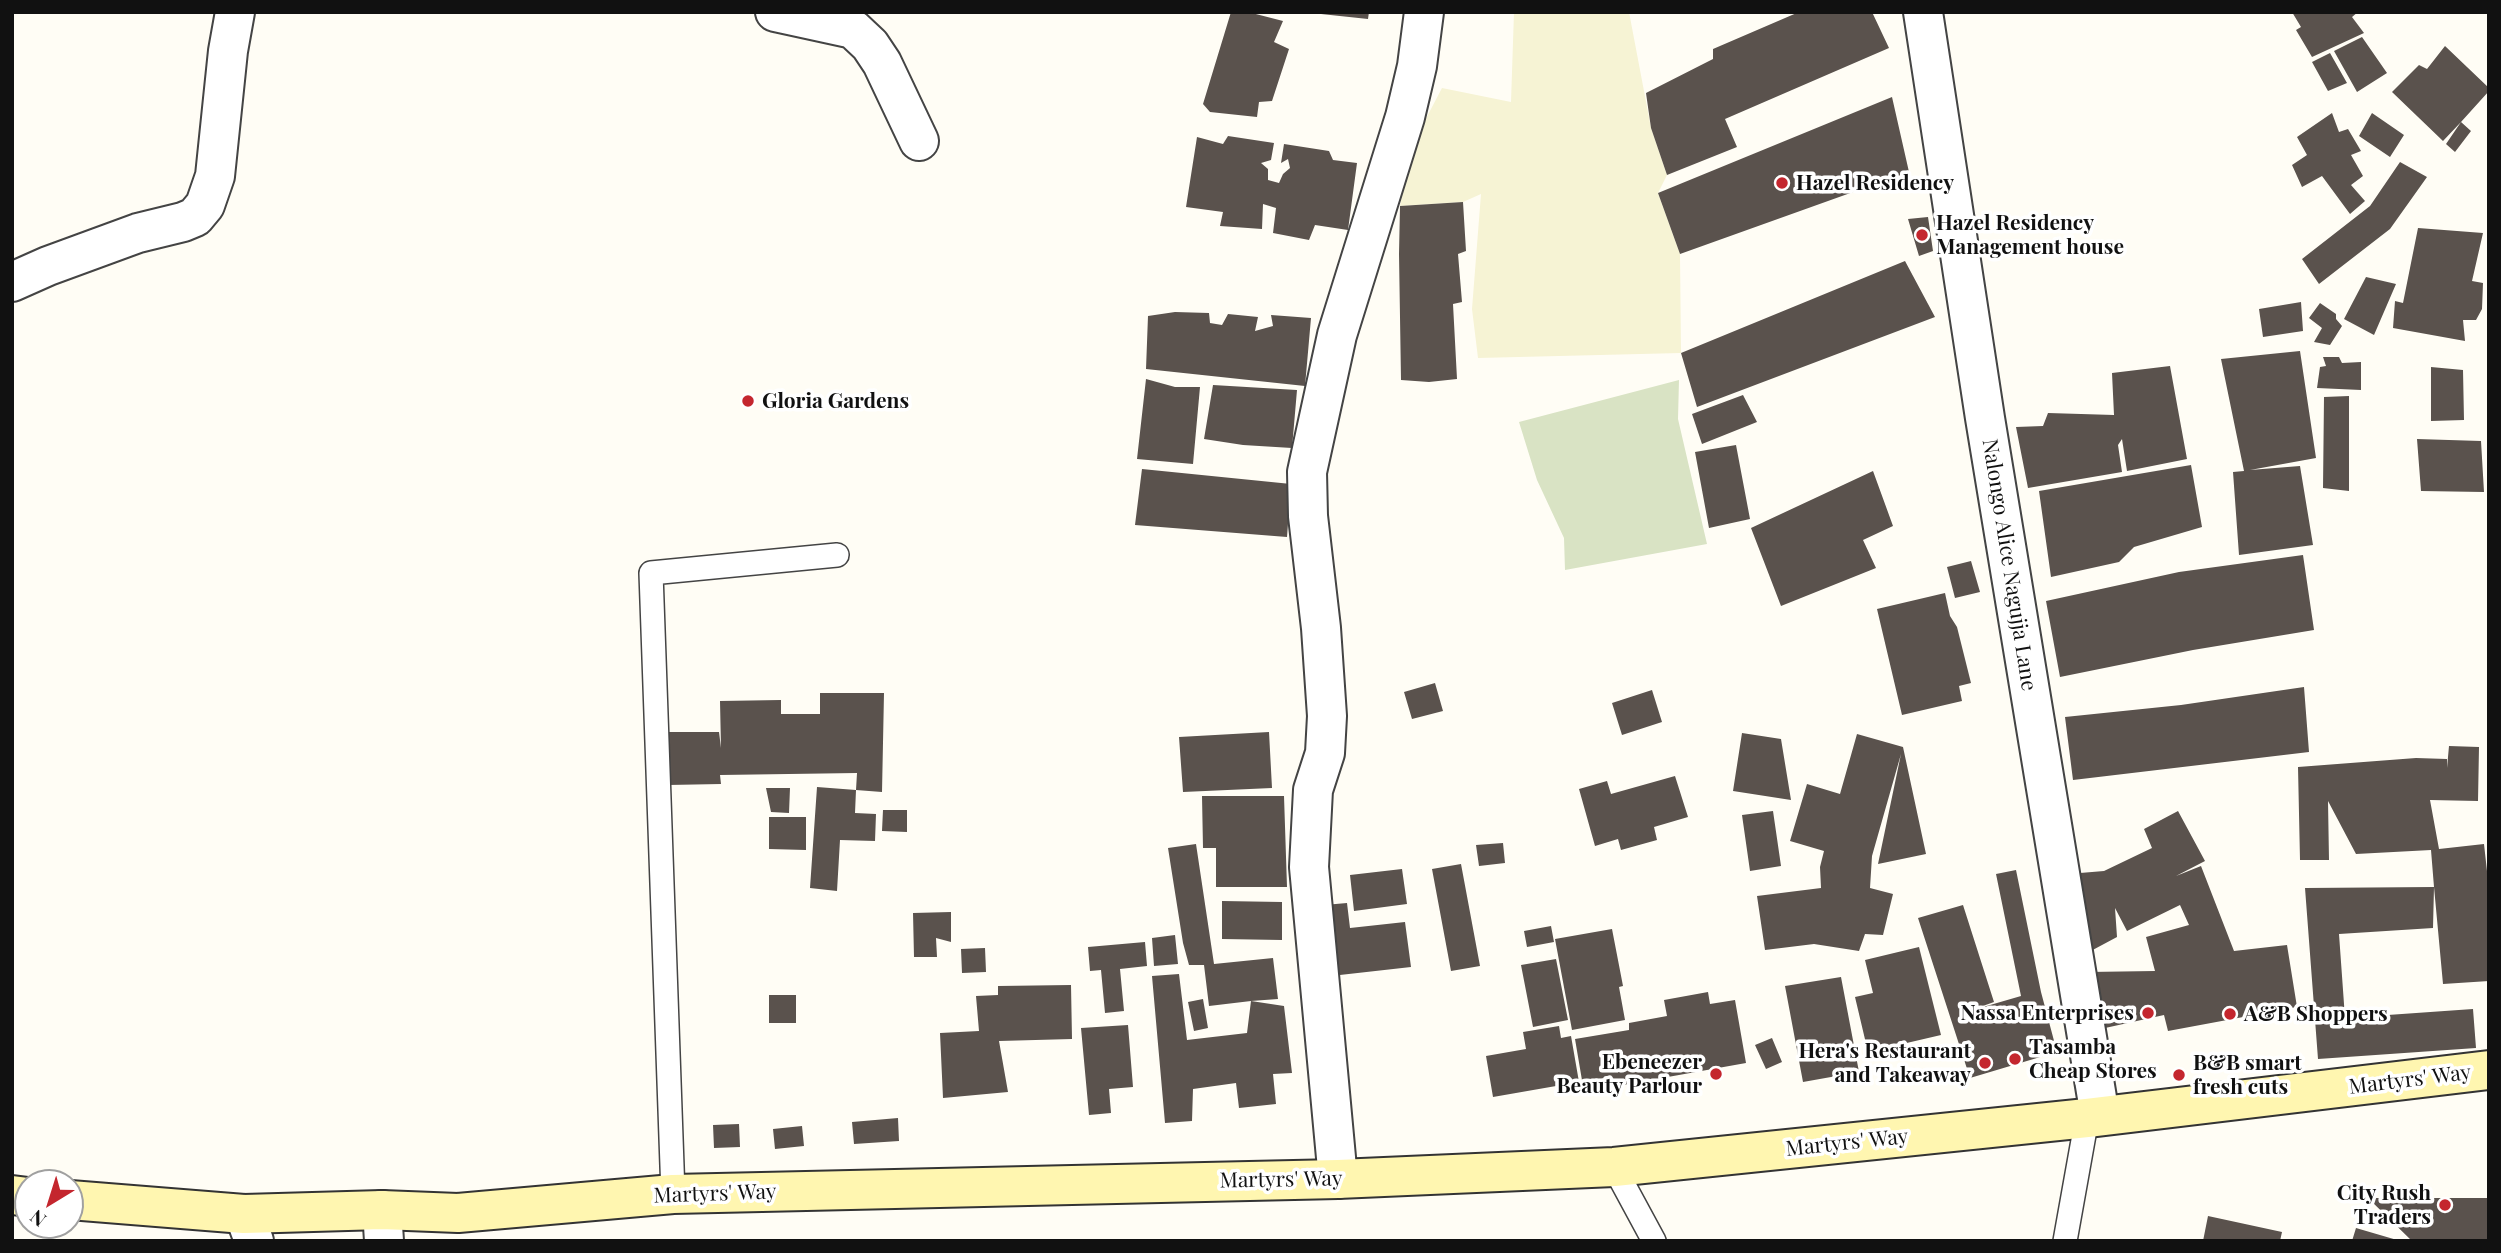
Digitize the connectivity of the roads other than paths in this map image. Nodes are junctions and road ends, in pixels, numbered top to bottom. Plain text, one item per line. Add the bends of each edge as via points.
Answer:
1 (235, 12) edge
2 (775, 12) edge
3 (1424, 12) edge
4 (1923, 12) edge
5 (919, 141) dead end
6 (12, 282) edge
7 (837, 555) dead end
8 (2489, 1070) edge
9 (2093, 1117) junction
10 (1614, 1167) junction
11 (1338, 1179) junction
12 (673, 1195) junction
13 (84, 1202) edge
14 (383, 1225) edge
15 (249, 1227) edge
16 (1654, 1241) edge
17 (2065, 1241) edge

1 - 6 street via 215,176 205,205 183,222 138,233
2 - 5 street via 853,29 881,63
3 - 11 street via 1405,117 1337,335 1307,472 1327,716 1325,753 1313,790 1308,867
4 - 9 street, Nalongo Alice Nagujja Lane
7 - 12 lane via 651,573
8 - 9 main road, Martyrs' Way
9 - 10 main road, Martyrs' Way
9 - 17 lane
10 - 11 main road, Martyrs' Way
10 - 16 lane
11 - 12 main road, Martyrs' Way
12 - 14 main road, Martyrs' Way via 458,1213
13 - 15 main road, Martyrs' Way
14 - 15 main road, Martyrs' Way

